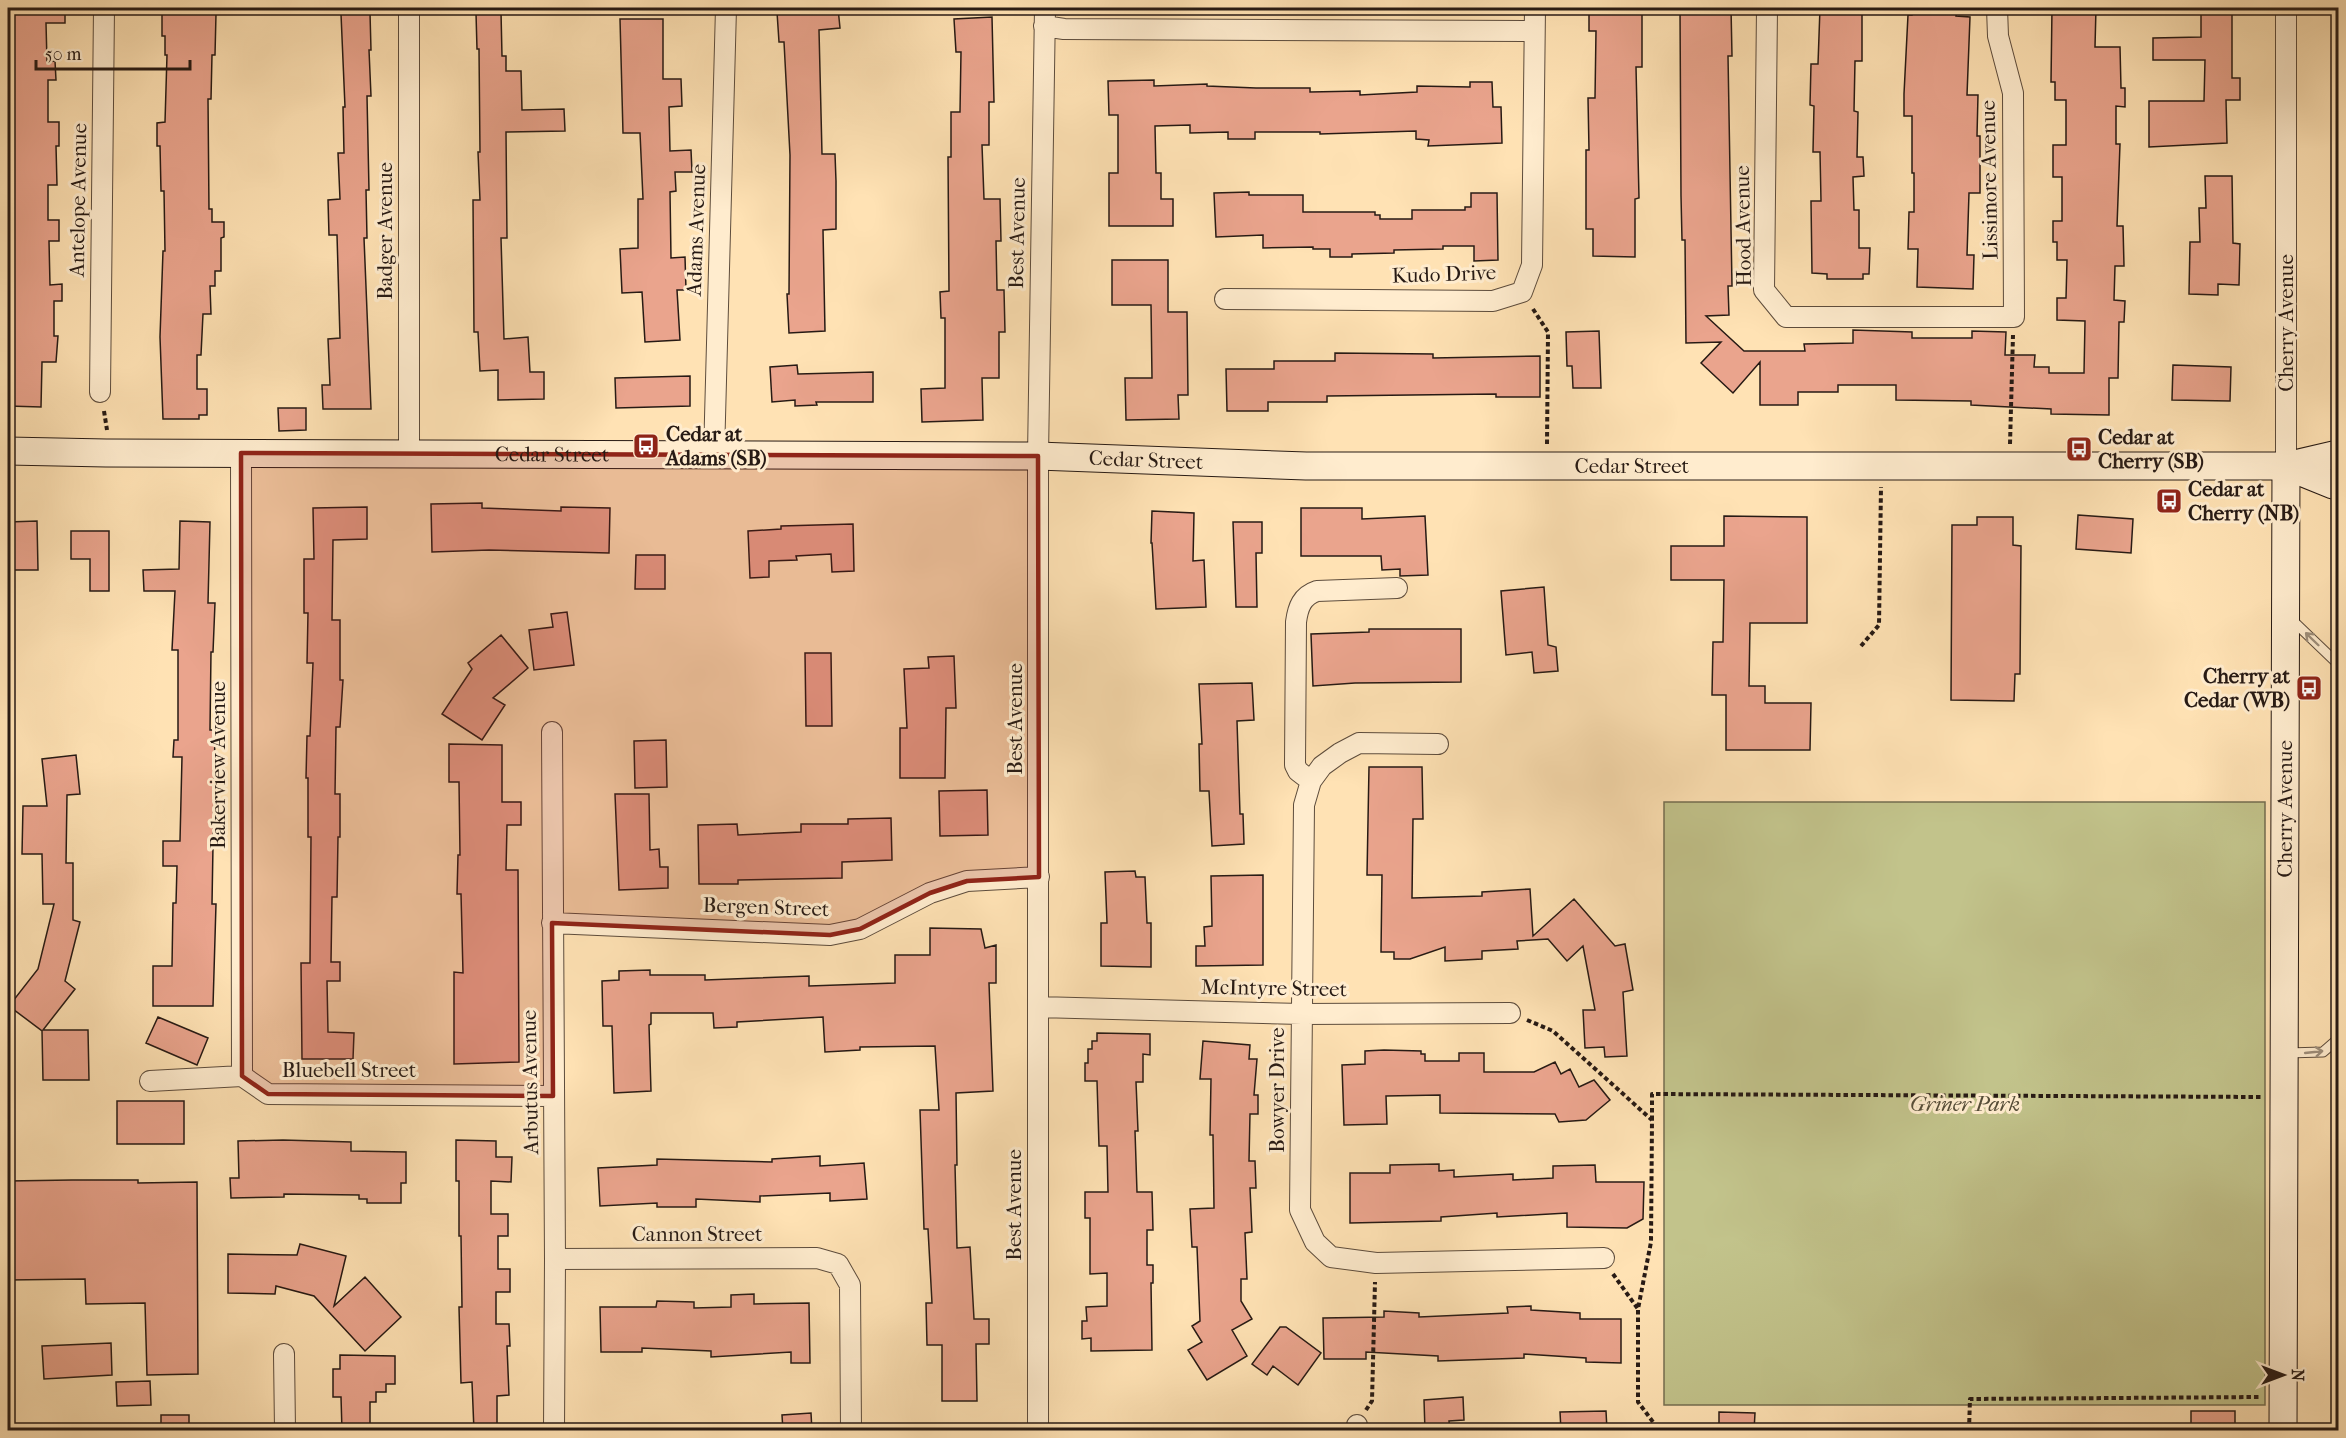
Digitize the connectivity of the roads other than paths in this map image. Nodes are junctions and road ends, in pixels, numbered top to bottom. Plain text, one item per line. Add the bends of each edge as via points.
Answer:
1 (104, 8) edge
2 (409, 8) edge
3 (726, 8) edge
4 (1535, 8) edge
5 (1767, 8) edge
6 (1998, 8) edge
7 (2286, 8) edge
8 (1044, 17) edge
9 (1534, 31) junction
10 (1224, 299) dead end
11 (2014, 317) joint
12 (100, 393) road end
13 (8, 451) edge
14 (241, 453) junction
15 (409, 454) junction
16 (714, 454) junction
17 (2338, 454) edge
18 (1038, 456) junction
19 (2286, 466) junction
20 (2338, 485) edge
21 (1397, 588) dead end
22 (2286, 615) junction
23 (2338, 664) edge
24 (552, 732) dead end
25 (1438, 744) dead end
26 (1311, 781) junction
27 (1039, 877) junction
28 (552, 923) junction
29 (1038, 1007) junction
30 (1510, 1013) road end
31 (1302, 1014) junction
32 (2338, 1039) edge
33 (2285, 1053) junction
34 (242, 1076) junction
35 (150, 1081) dead end
36 (553, 1096) junction
37 (1604, 1258) road end
38 (555, 1259) junction
39 (284, 1354) dead end
40 (285, 1431) edge
41 (554, 1431) edge
42 (851, 1431) edge
43 (1038, 1431) edge
44 (2283, 1431) edge

1 - 12 street, Antelope Avenue
2 - 15 street, Badger Avenue
3 - 16 street, Adams Avenue
4 - 9 street, Kudo Drive
5 - 11 street, Hood Avenue via 1764,290 1786,317
6 - 11 street, Lissimore Avenue via 1998,36 2013,93
7 - 19 street, Cherry Avenue
8 - 9 street via 1064,29
8 - 18 street, Best Avenue
9 - 10 street, Kudo Drive via 1532,265 1522,292 1493,301
13 - 14 main road, Cedar Street
14 - 15 main road, Cedar Street
14 - 34 street, Bakerview Avenue
15 - 16 main road, Cedar Street
16 - 18 main road, Cedar Street
17 - 19 main road, Cedar Street
18 - 19 main road, Cedar Street via 1306,466
18 - 27 street, Best Avenue
19 - 20 main road, Cedar Street
19 - 22 main road, Cherry Avenue
21 - 26 street via 1317,591 1300,604 1296,622 1295,765
23 -> 22 lane
22 - 33 main road, Cherry Avenue
24 - 28 street, Arbutus Avenue
25 - 26 street, Bowyer Drive via 1359,743 1322,766
26 - 31 street, Bowyer Drive via 1304,805
27 - 28 street, Bergen Street via 967,881 930,893 860,930 830,935
27 - 29 street, Best Avenue
28 - 36 street, Arbutus Avenue
29 - 31 street, McIntyre Street
29 - 43 street, Best Avenue
30 - 31 street, McIntyre Street
31 - 37 street, Bowyer Drive via 1300,1210 1315,1242 1331,1257 1376,1263
33 -> 32 lane via 2323,1052
33 - 44 main road, Cherry Avenue
34 - 35 street
34 - 36 street, Bluebell Street via 268,1094
36 - 38 street, Arbutus Avenue
38 - 41 street, Arbutus Avenue
38 - 42 street, Cannon Street via 817,1258 838,1264 850,1285
39 - 40 street

